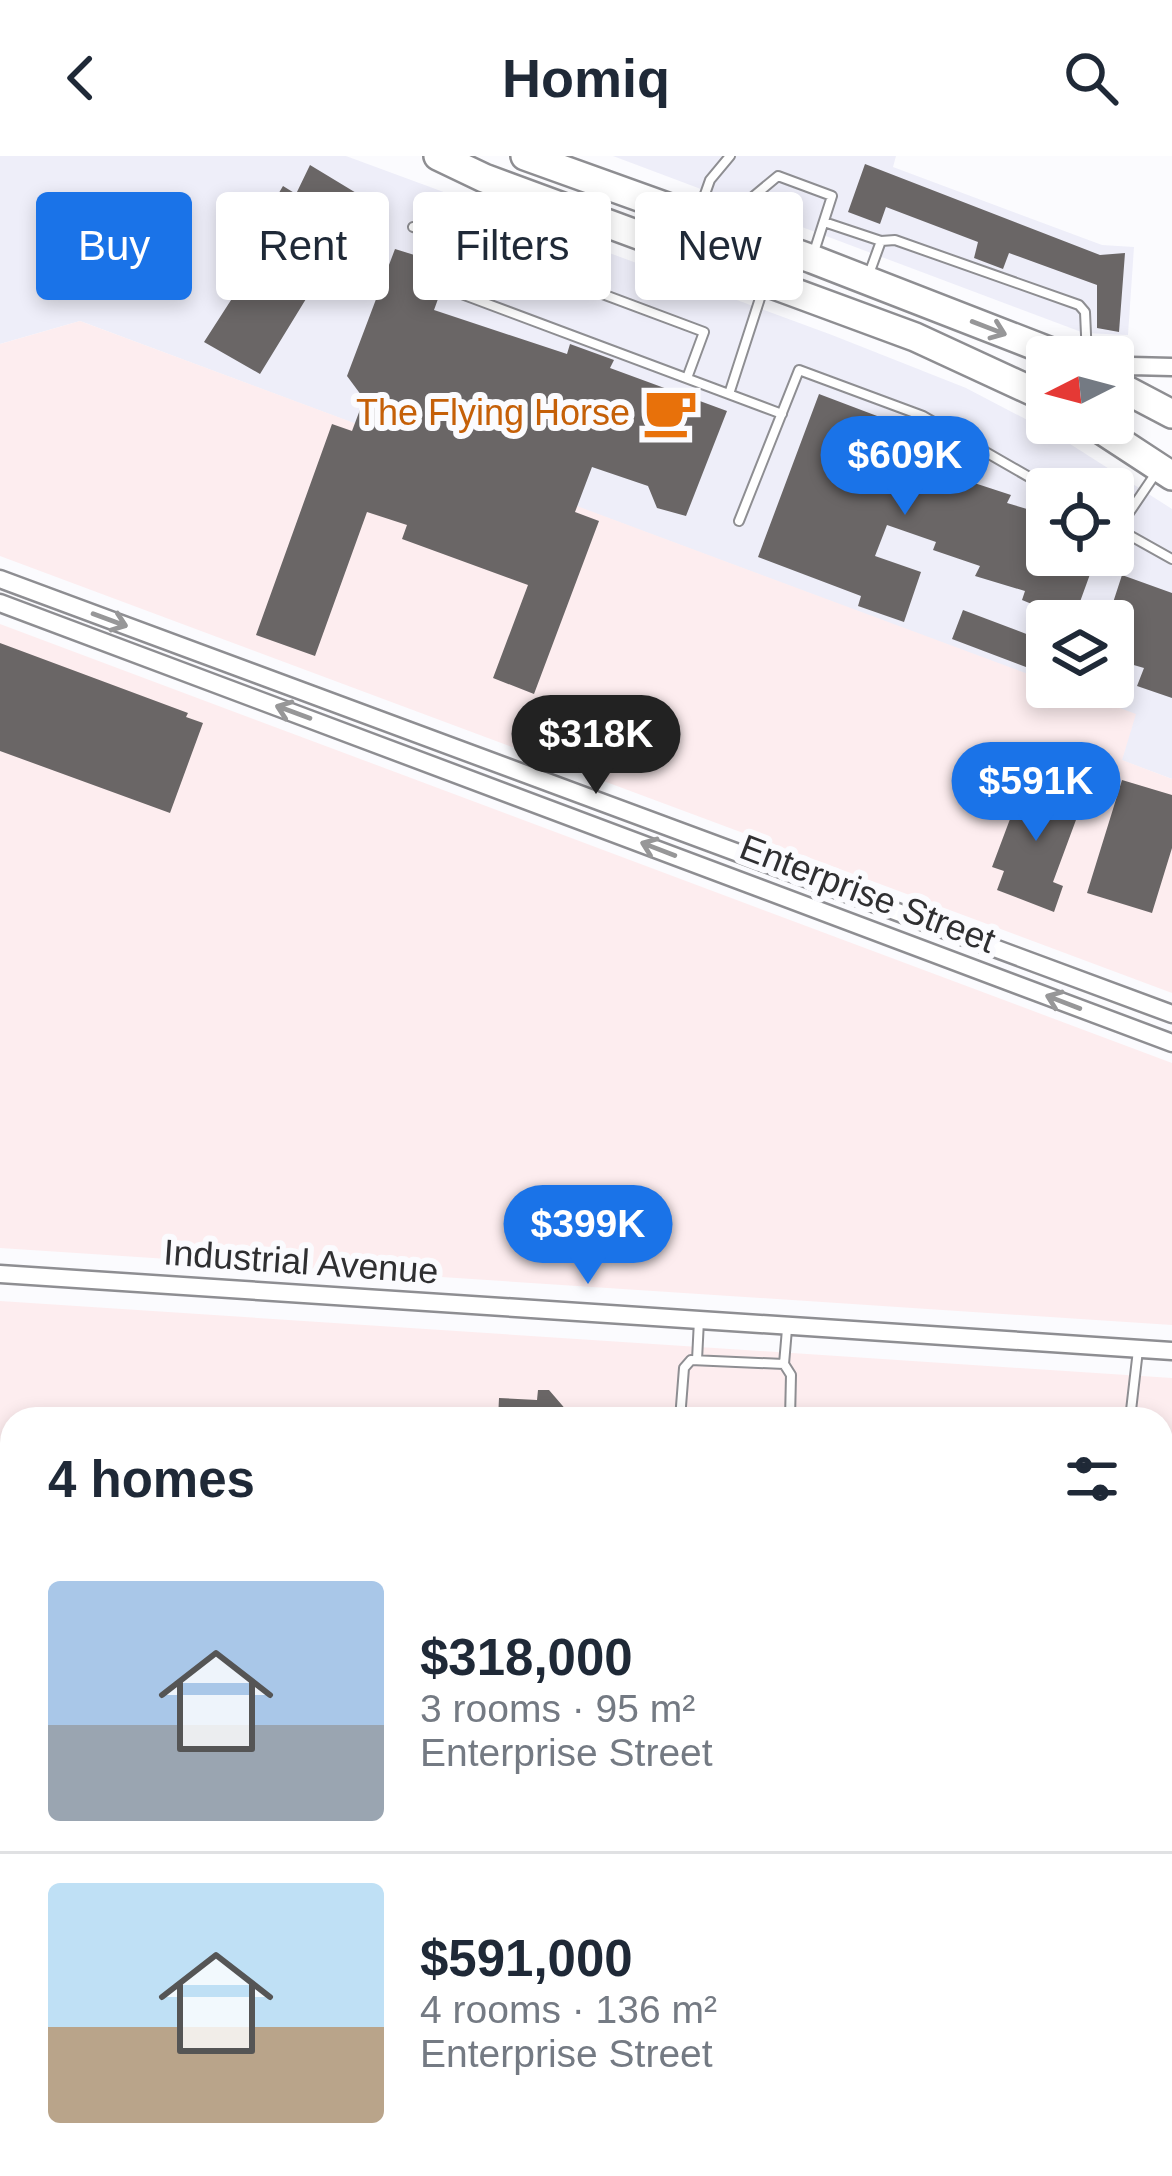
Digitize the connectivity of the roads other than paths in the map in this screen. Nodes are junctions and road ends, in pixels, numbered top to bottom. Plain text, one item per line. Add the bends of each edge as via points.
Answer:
1 (525, 156) edge
2 (730, 156) edge
3 (445, 157) edge
4 (707, 192) edge
5 (753, 192) edge
6 (635, 195) edge
7 (824, 222) junction
8 (635, 231) edge
9 (881, 241) junction
10 (803, 256) edge
11 (812, 259) junction
12 (866, 280) junction
13 (803, 296) edge
14 (611, 297) edge
15 (475, 300) edge
16 (760, 300) edge
17 (1086, 336) edge
18 (1026, 342) edge
19 (1134, 367) edge
20 (1172, 367) edge
21 (687, 378) junction
22 (1026, 388) edge
23 (1134, 391) edge
24 (729, 394) junction
25 (782, 414) junction
26 (1172, 414) edge
27 (1131, 444) edge
28 (1168, 463) edge
29 (1026, 476) edge
30 (1134, 504) edge
31 (739, 521) dead end
32 (1134, 538) edge
33 (1172, 559) edge
34 (0, 579) edge
35 (0, 603) edge
36 (1172, 1014) edge
37 (1172, 1043) edge
38 (0, 1274) edge
39 (699, 1321) junction
40 (787, 1326) junction
41 (1138, 1349) junction
42 (1172, 1351) edge
43 (697, 1360) junction
44 (784, 1364) junction
45 (681, 1407) edge
46 (790, 1407) edge
47 (1131, 1407) edge

1 - 6 main road
2 - 4 lane
3 - 8 main road
5 - 7 lane via 778,176 832,196
7 - 9 lane
7 - 11 lane
9 - 12 lane
9 - 17 lane via 1079,305
10 - 11 main road
11 - 12 main road
12 -> 18 main road
13 - 22 main road
14 - 21 lane via 704,332
15 - 21 lane
16 - 24 lane
19 - 20 street
21 - 24 lane
23 - 26 main road
24 - 25 lane
25 - 29 lane via 799,370 923,416
25 - 31 lane
27 - 28 main road
28 - 30 lane
32 - 33 lane
34 -> 36 street, Enterprise Street
37 -> 35 street, Enterprise Street
38 - 39 street, Industrial Avenue
39 - 40 street, Industrial Avenue
39 - 43 lane
40 - 41 street, Industrial Avenue
40 - 44 lane
41 - 42 street, Industrial Avenue
41 - 47 lane
43 - 44 lane
43 - 45 lane via 684,1368
44 - 46 lane

